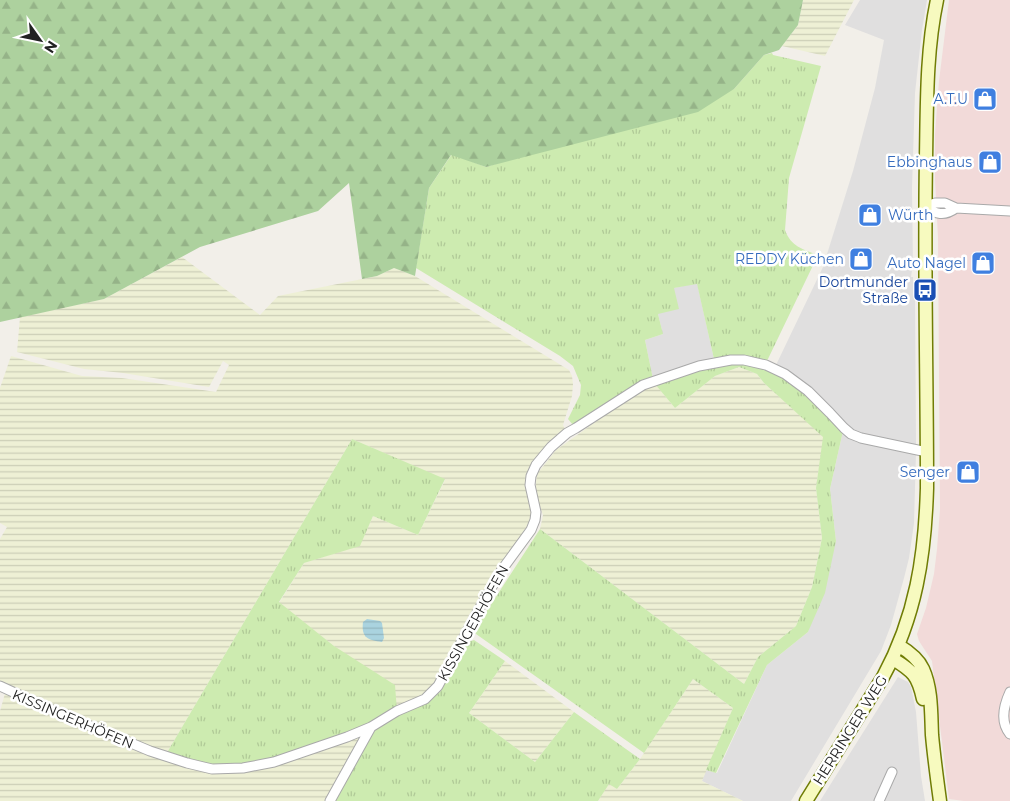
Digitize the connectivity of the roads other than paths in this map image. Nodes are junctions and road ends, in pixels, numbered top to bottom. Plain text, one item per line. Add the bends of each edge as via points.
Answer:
1 (937, 0) edge
2 (924, 207) junction
3 (1010, 210) edge
4 (927, 452) junction
5 (898, 645) junction
6 (893, 659) junction
7 (0, 686) edge
8 (1010, 692) edge
9 (371, 727) junction
10 (1010, 734) edge
11 (892, 772) dead end
12 (330, 801) edge
13 (806, 801) edge
14 (879, 801) edge
15 (933, 801) edge
16 (940, 801) edge

1 - 2 main road via 928,68
2 - 3 street via 944,214 956,208
2 - 4 main road
4 - 5 main road via 922,562 910,614
4 - 9 street, KISSINGERHÖFEN via 851,434 808,391 774,368 756,362 715,362 643,385 566,433 550,447 531,476 536,512 531,530 501,571 438,686 426,699
5 - 6 main road
5 - 16 main road via 920,663 929,687
6 - 13 main road, HERRINGER WEG
6 - 15 main road via 914,674 920,686
7 - 9 street, KISSINGERHÖFEN via 150,751 212,769 274,762
8 - 10 street via 1004,712
9 - 12 street
11 - 14 street

